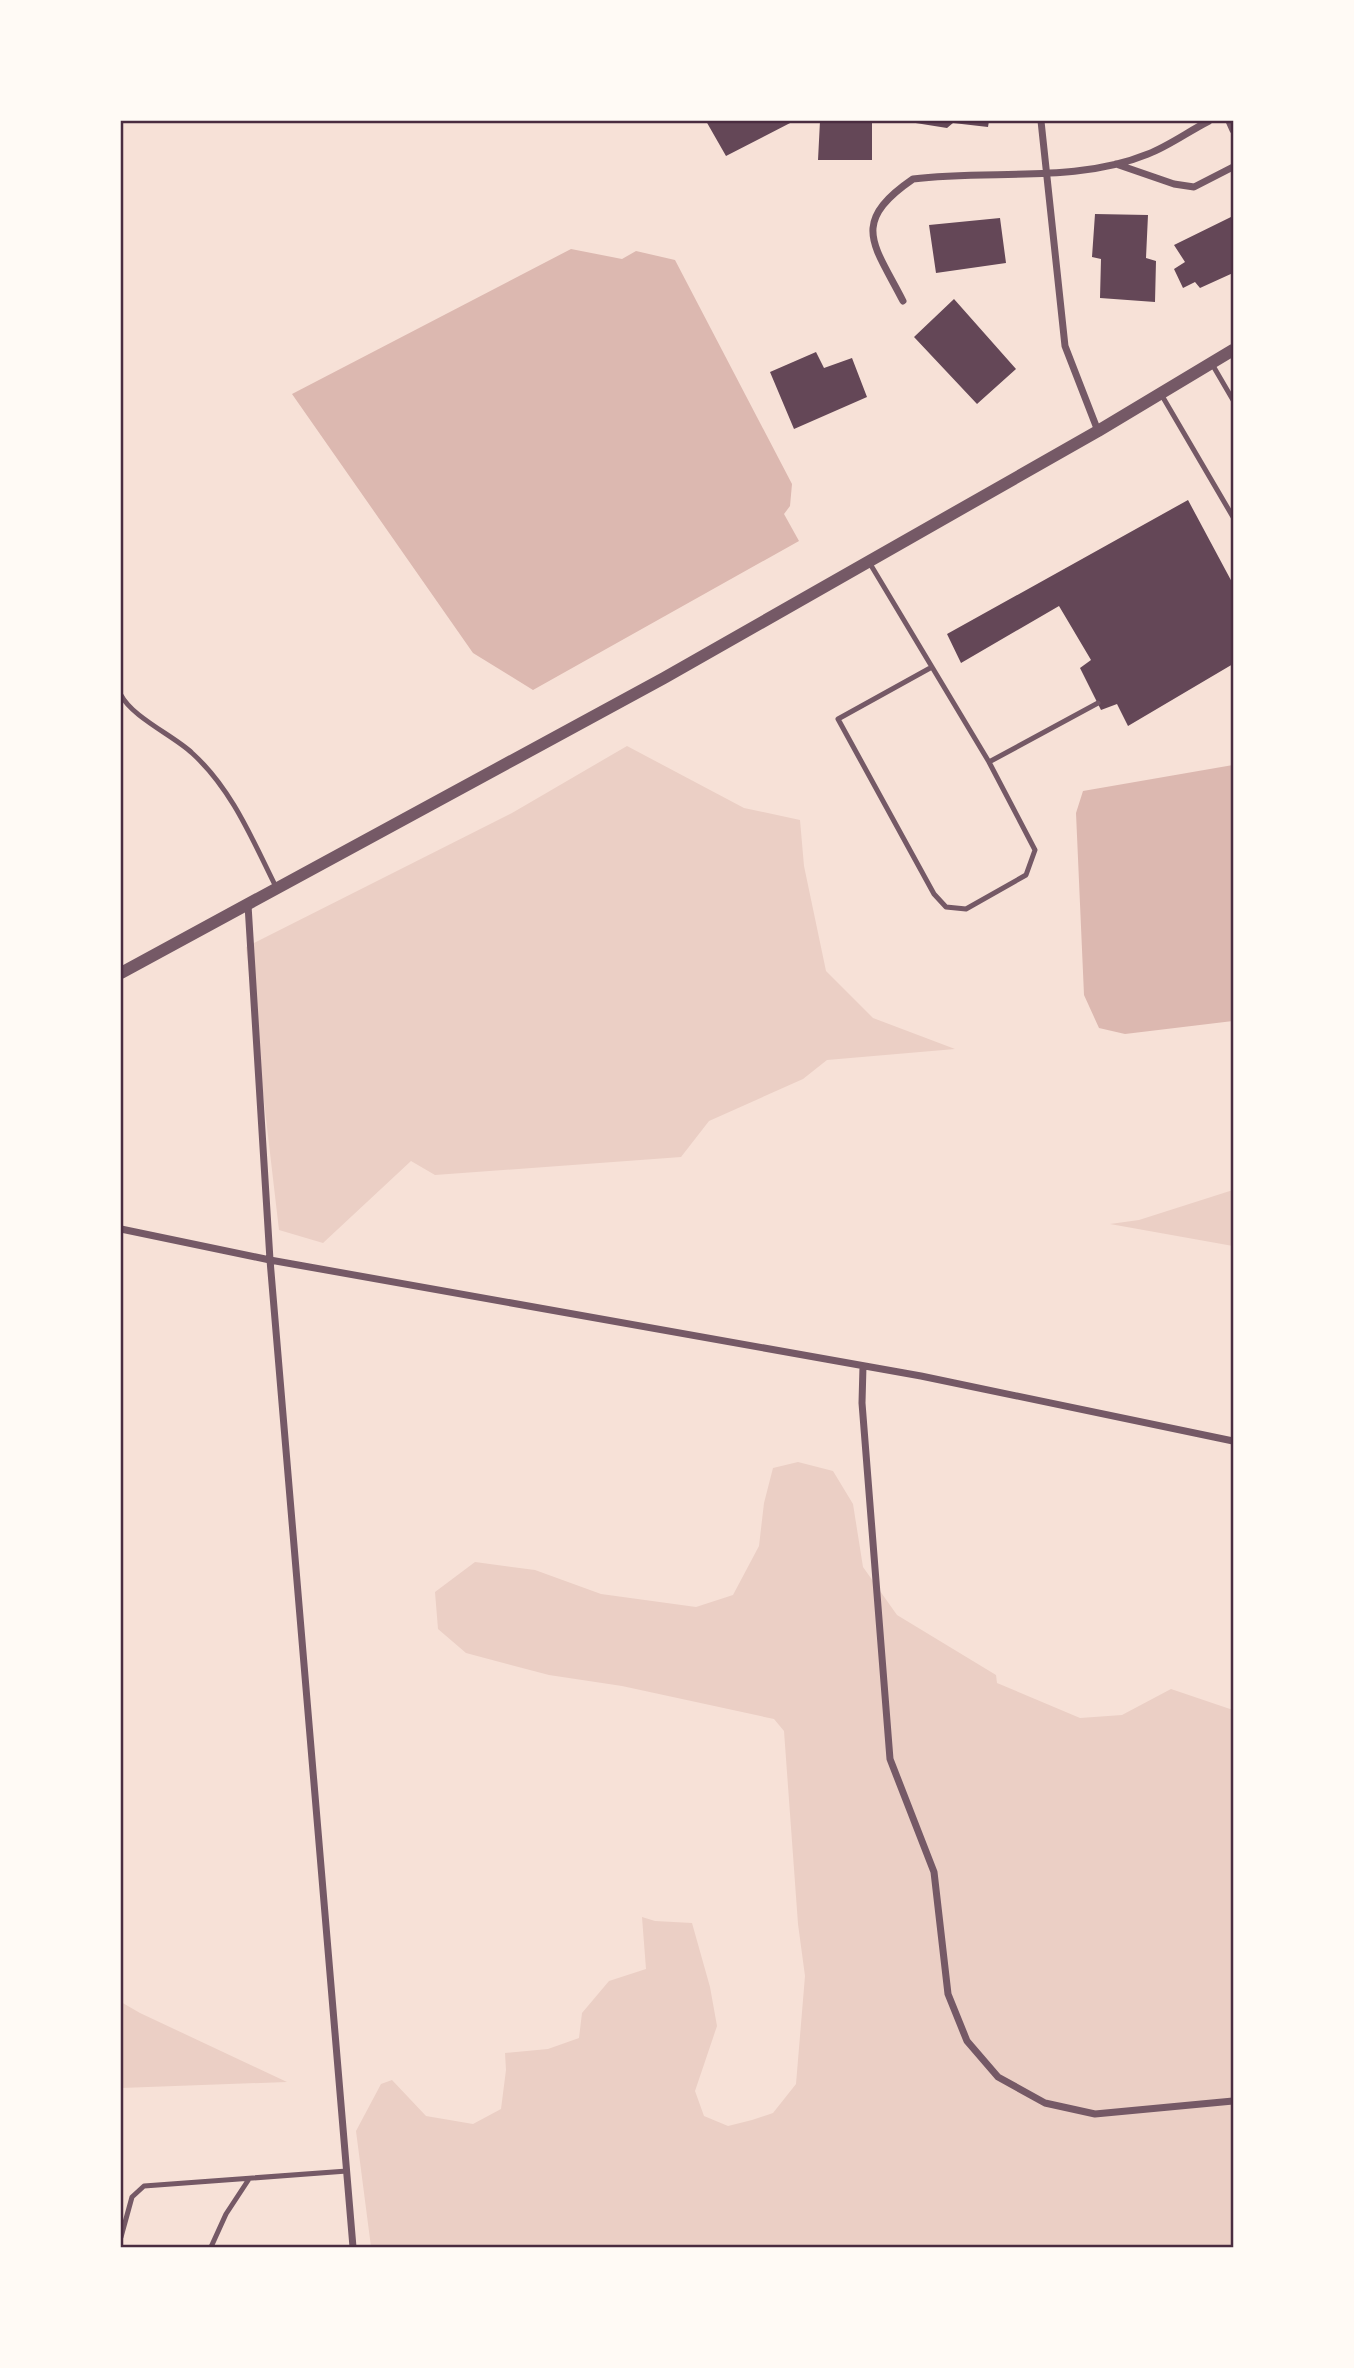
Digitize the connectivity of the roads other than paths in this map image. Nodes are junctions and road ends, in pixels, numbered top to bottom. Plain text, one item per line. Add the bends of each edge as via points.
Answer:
1 (1041, 121) edge
2 (1209, 121) edge
3 (1229, 121) edge
4 (1233, 130) edge
5 (1115, 164) junction
6 (1233, 167) edge
7 (1047, 173) junction
8 (903, 300) dead end
9 (1233, 350) edge
10 (1211, 363) junction
11 (1161, 394) junction
12 (1233, 400) edge
13 (1098, 431) junction
14 (1233, 517) edge
15 (869, 562) junction
16 (932, 667) junction
17 (121, 695) edge
18 (1098, 704) dead end
19 (989, 762) junction
20 (276, 887) junction
21 (247, 903) junction
22 (121, 973) edge
23 (121, 1229) edge
24 (270, 1260) junction
25 (863, 1366) junction
26 (1233, 1441) edge
27 (1233, 2101) edge
28 (347, 2171) junction
29 (249, 2179) junction
30 (121, 2236) edge
31 (211, 2247) edge
32 (353, 2247) edge

1 - 7 street
2 - 5 street via 1148,154
3 - 4 street
5 - 6 street via 1194,187
5 - 7 street
7 - 8 street via 926,177 896,190 872,221 871,237
7 - 13 street via 1065,346
9 - 10 street
10 - 11 street
10 - 12 lane
11 - 13 street
11 - 14 lane
13 - 15 street
15 - 16 lane
15 - 20 street via 652,685
16 - 19 lane
16 - 19 lane via 838,719 934,894 946,907 966,909 1027,874 1035,850
17 - 20 lane via 193,754 224,791
18 - 19 lane
20 - 21 street
21 - 22 street
21 - 24 street
23 - 24 street
24 - 25 street
24 - 28 street
25 - 26 street
25 - 27 street via 862,1403 890,1759 934,1872 948,1994 967,2041 998,2077 1045,2104 1095,2114
28 - 29 lane
28 - 32 street
29 - 30 lane via 144,2186 132,2197
29 - 31 lane

